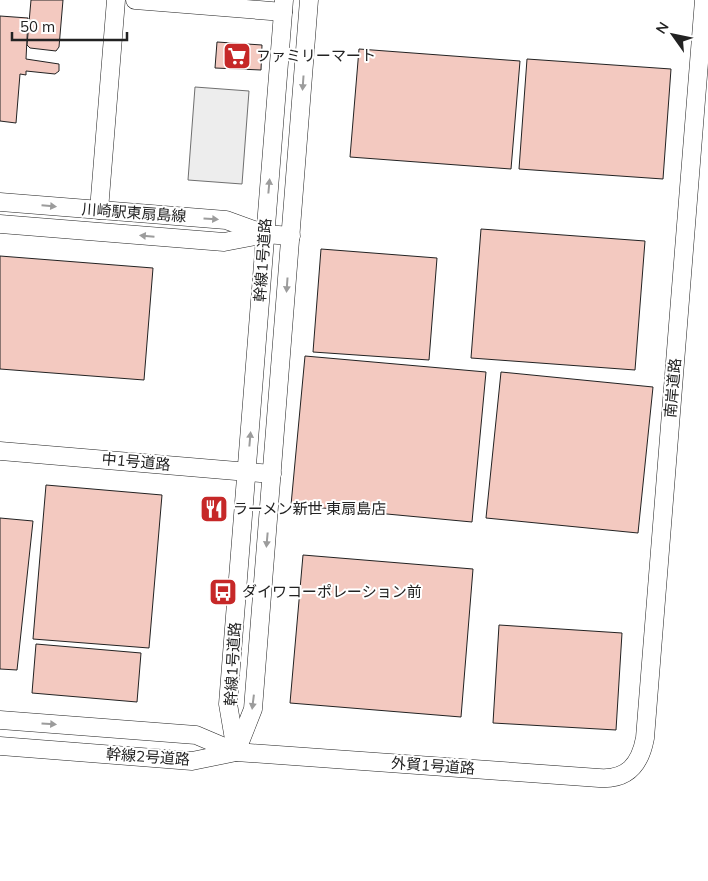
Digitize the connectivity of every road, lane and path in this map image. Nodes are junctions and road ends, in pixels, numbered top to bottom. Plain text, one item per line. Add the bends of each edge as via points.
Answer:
1 (116, 0) edge
2 (135, 0) edge
3 (310, 0) edge
4 (704, 0) edge
5 (283, 6) edge
6 (0, 202) edge
7 (99, 210) junction
8 (0, 224) edge
9 (265, 234) junction
10 (291, 236) junction
11 (0, 452) edge
12 (247, 472) junction
13 (272, 474) junction
14 (0, 720) edge
15 (0, 746) edge
16 (236, 752) junction
17 (630, 772) joint

1 - 7 street
2 - 5 street
3 -> 10 street, 幹線1号道路
4 - 17 street, 南岸道路 via 646,738 640,759
9 -> 5 street, 幹線1号道路
6 -> 7 street, 川崎駅東扇島線
7 -> 9 street, 川崎駅東扇島線 via 226,220
9 -> 8 street, 川崎駅東扇島線 via 224,242
9 - 10 street, 川崎駅東扇島線
12 -> 9 street, 幹線1号道路
10 -> 13 street, 幹線1号道路
11 - 12 street, 中1号道路
12 - 13 street, 中1号道路
12 - 16 street, 幹線1号道路 via 228,704
13 -> 16 street, 幹線1号道路 via 253,709
14 -> 16 street, 幹線2号道路 via 196,735
15 - 16 street, 幹線2号道路 via 192,761
16 - 17 street, 外貿1号道路 via 599,778 616,778

